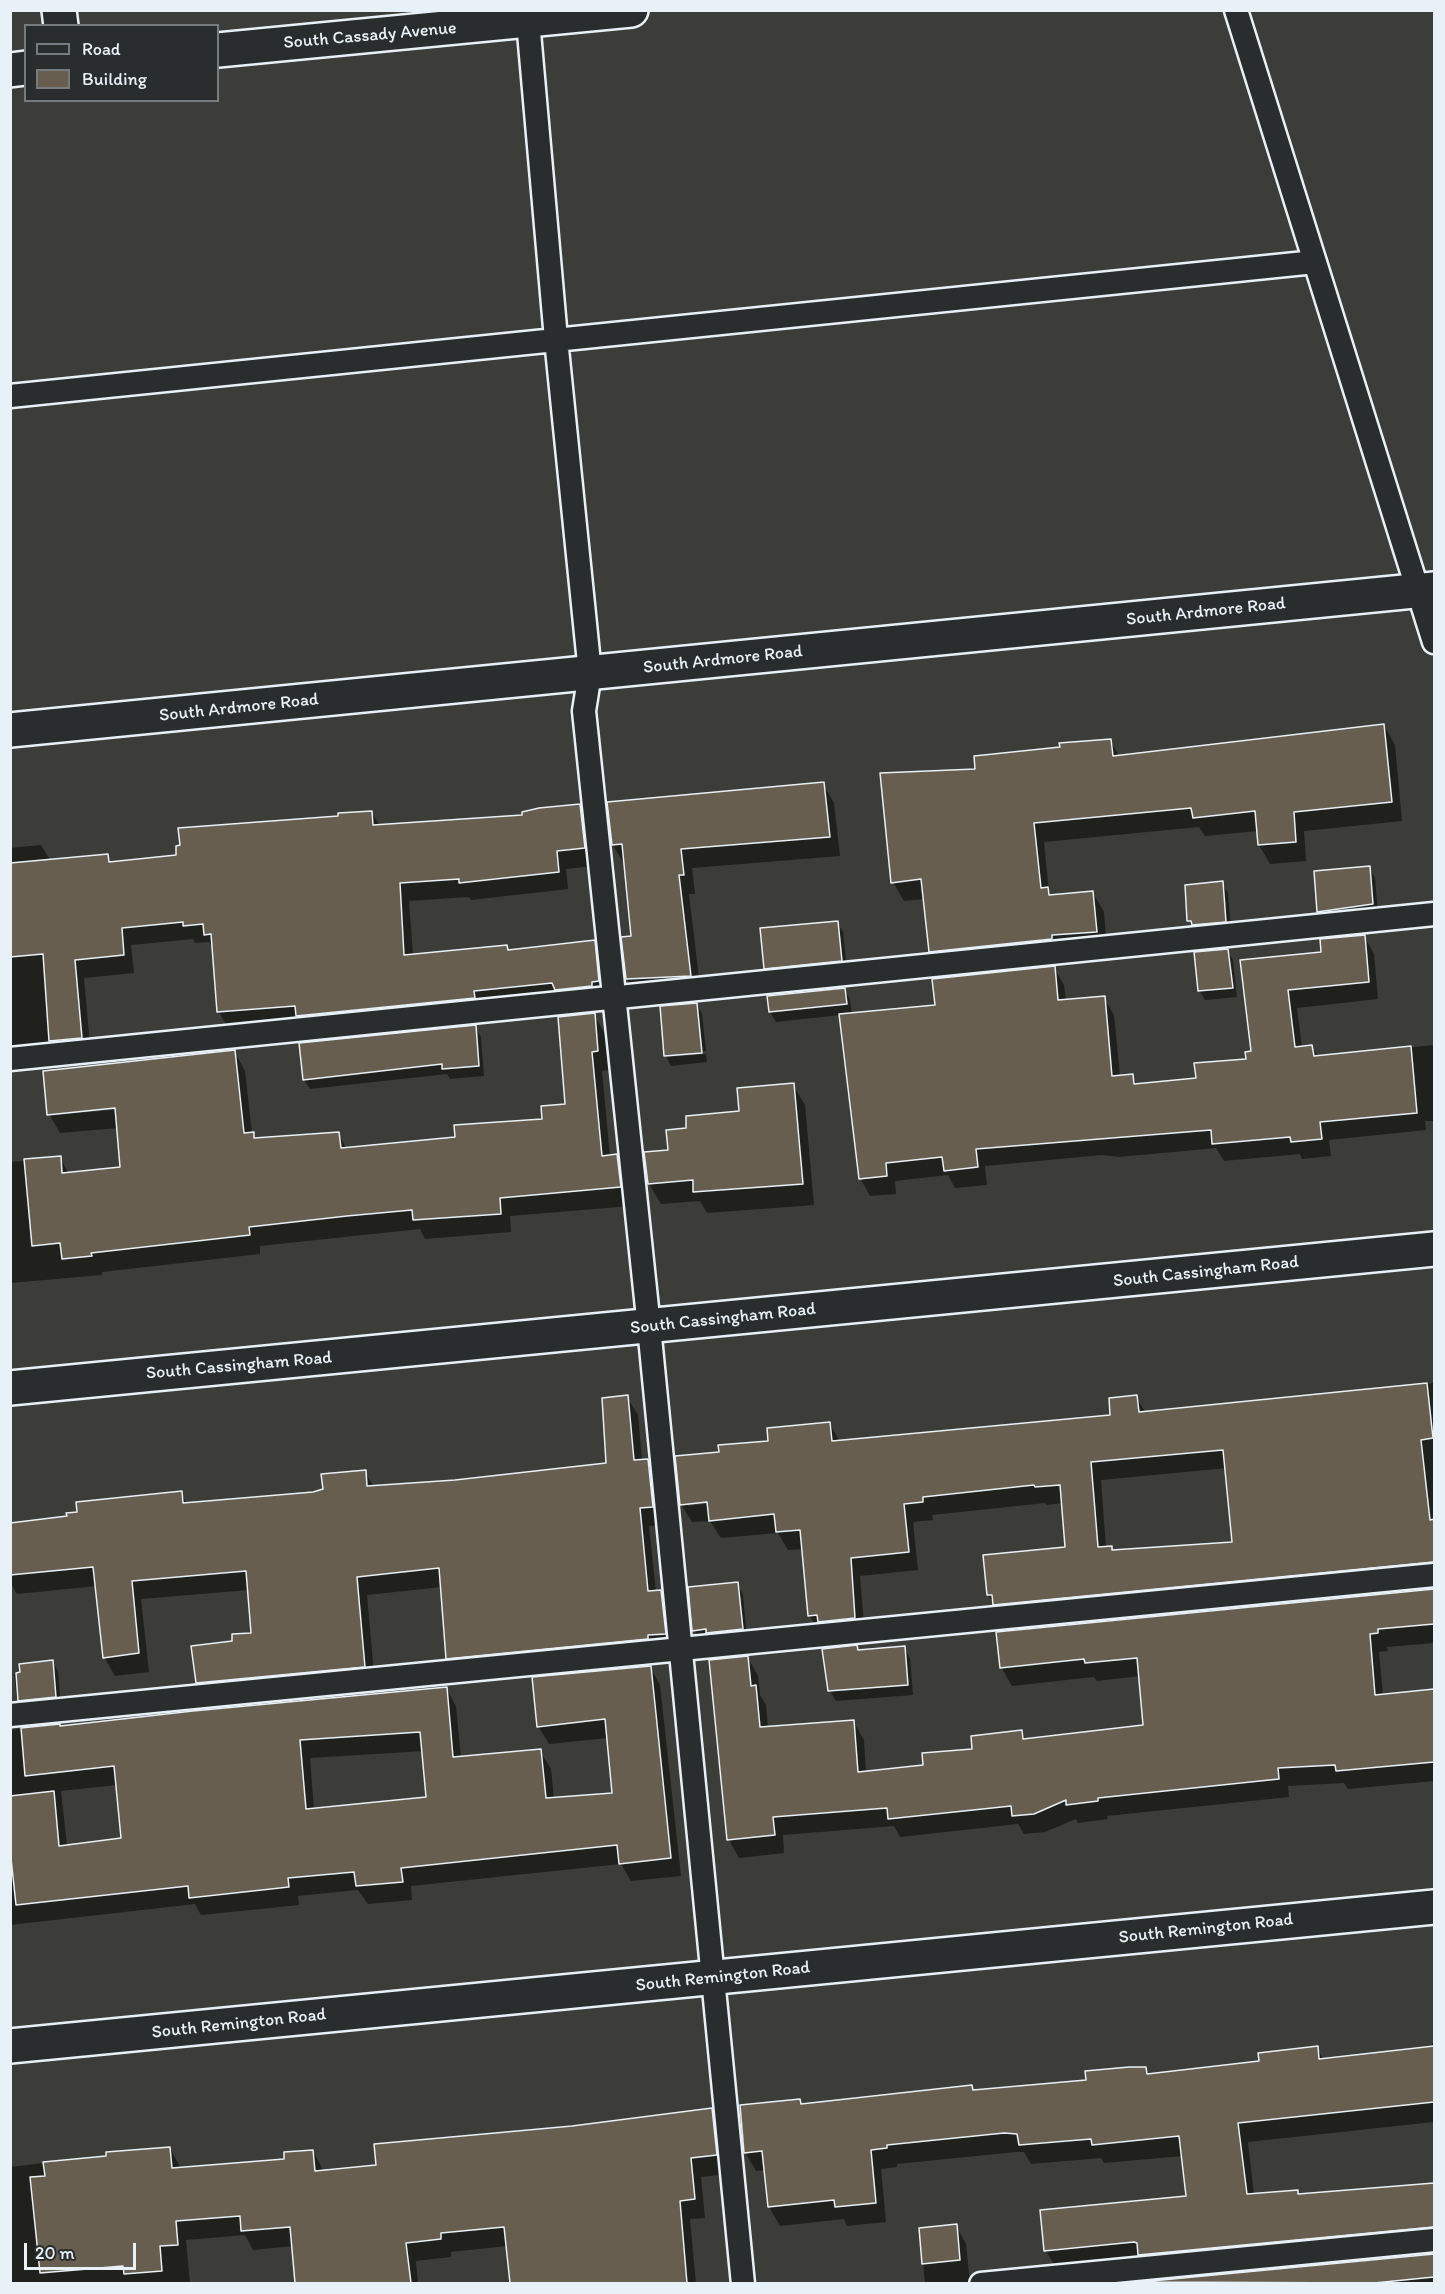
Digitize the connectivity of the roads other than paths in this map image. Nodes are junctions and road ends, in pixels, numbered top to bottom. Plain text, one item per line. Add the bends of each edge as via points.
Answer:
1 (631, 10) edge
2 (1236, 10) edge
3 (528, 21) junction
4 (219, 50) edge
5 (1315, 262) junction
6 (556, 339) junction
7 (10, 396) edge
8 (1427, 590) edge
9 (1434, 642) edge
10 (590, 673) junction
11 (10, 730) edge
12 (1434, 914) edge
13 (613, 998) junction
14 (10, 1059) edge
15 (1434, 1249) edge
16 (649, 1327) junction
17 (10, 1388) edge
18 (1434, 1575) edge
19 (680, 1648) junction
20 (10, 1715) edge
21 (1434, 1907) edge
22 (713, 1978) junction
23 (10, 2046) edge
24 (1434, 2240) edge
25 (743, 2283) edge
26 (981, 2283) edge

1 - 3 street, South Cassady Avenue
2 - 5 lane
3 - 4 street, South Cassady Avenue
3 - 6 lane
5 - 6 lane
5 - 8 lane
6 - 7 lane
6 - 10 lane
8 - 9 lane
8 - 10 street, South Ardmore Road
10 - 11 street, South Ardmore Road
10 - 13 lane via 584,711
12 - 13 lane
13 - 14 lane
13 - 16 lane
15 - 16 street, South Cassingham Road
16 - 17 street, South Cassingham Road
16 - 19 lane
18 - 19 lane
19 - 20 lane
19 - 22 lane
21 - 22 street, South Remington Road
22 - 23 street, South Remington Road
22 - 25 lane
24 - 26 lane

